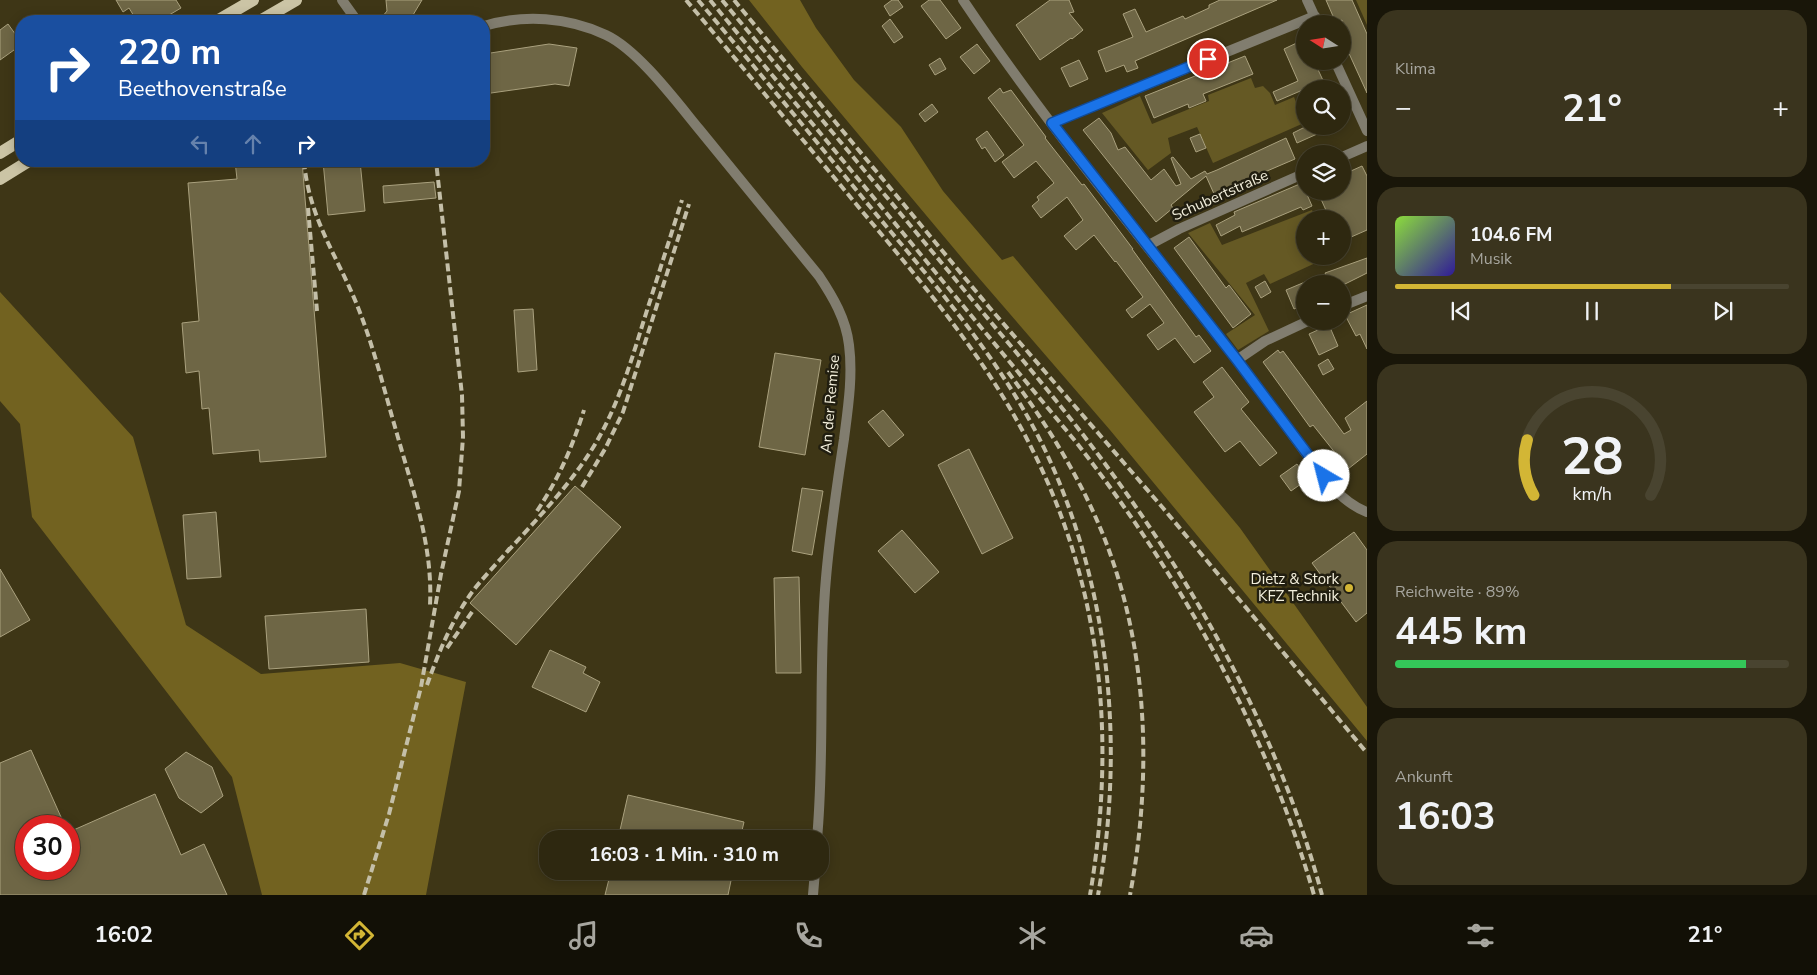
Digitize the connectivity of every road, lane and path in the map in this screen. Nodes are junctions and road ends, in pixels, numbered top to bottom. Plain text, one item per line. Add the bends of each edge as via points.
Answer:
1 (253, 0) edge
2 (296, 0) edge
3 (342, 0) edge
4 (963, 0) edge
5 (1307, 0) edge
6 (227, 15) edge
7 (270, 15) edge
8 (353, 15) edge
9 (1314, 15) edge
10 (490, 25) edge
11 (1296, 28) edge
12 (1339, 70) edge
13 (1052, 123) junction
14 (1367, 131) edge
15 (15, 144) edge
16 (1367, 146) edge
17 (0, 153) edge
18 (1351, 153) edge
19 (19, 167) edge
20 (1296, 177) edge
21 (0, 179) edge
22 (1147, 246) junction
23 (1367, 296) edge
24 (1351, 302) edge
25 (1296, 327) edge
26 (1237, 360) junction
27 (1367, 512) edge
28 (818, 830) edge
29 (814, 880) edge
30 (813, 895) edge

1 - 6 main road
2 - 7 main road
3 - 8 street
4 - 13 street
5 - 9 street
10 - 28 street, An der Remise via 543,18 565,21 608,35 626,49 658,80 819,276 844,322 851,367 822,613
11 - 13 street
12 - 14 street
13 - 22 street
15 - 17 main road
16 - 18 street
19 - 21 main road
20 - 22 street, Schubertstraße
22 - 26 street
23 - 24 street
25 - 26 street via 1265,341
26 - 27 street via 1335,489
29 - 30 street

